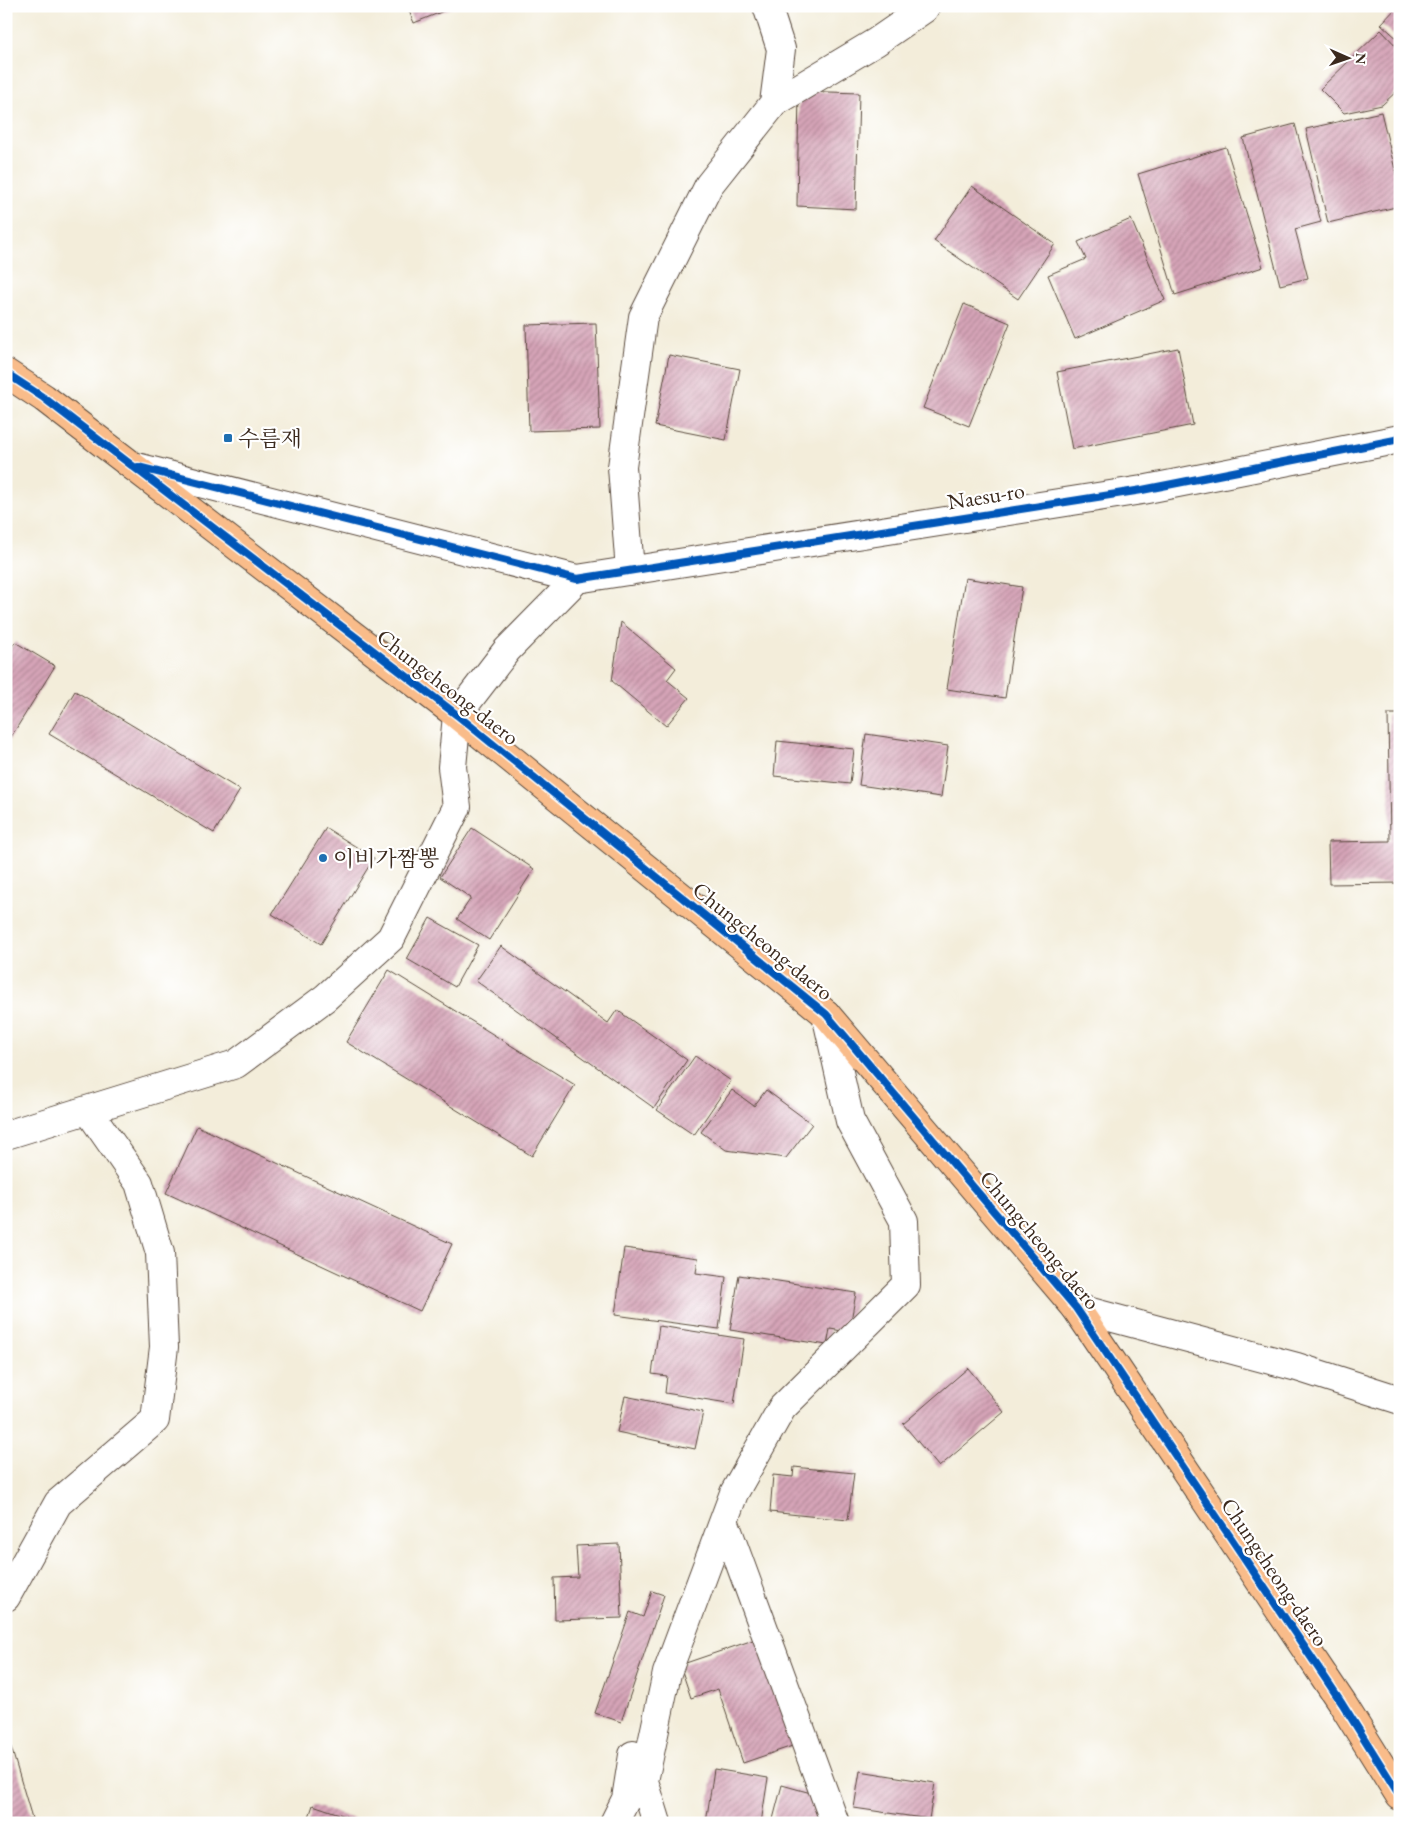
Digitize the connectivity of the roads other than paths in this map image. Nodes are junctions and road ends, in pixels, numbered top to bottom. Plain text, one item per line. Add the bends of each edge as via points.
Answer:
1 (767, 6) edge
2 (926, 6) edge
3 (774, 103) junction
4 (6, 373) edge
5 (1400, 440) edge
6 (133, 466) junction
7 (630, 571) junction
8 (576, 579) junction
9 (457, 715) junction
10 (826, 1014) junction
11 (88, 1110) junction
12 (6, 1135) edge
13 (1076, 1308) junction
14 (1400, 1400) edge
15 (724, 1520) junction
16 (6, 1597) edge
17 (654, 1736) junction
18 (1400, 1796) edge
19 (614, 1823) edge
20 (657, 1823) edge
21 (835, 1823) edge

1 - 3 street via 781,49
2 - 3 street via 876,42
3 - 7 street via 709,184 644,316 622,467
4 - 6 main road, Chungcheong-daero
5 - 7 street, Naesu-ro via 1142,490
6 - 8 street
6 - 9 main road, Chungcheong-daero
7 - 8 street, Naesu-ro
8 - 9 street via 507,650
9 - 10 main road, Chungcheong-daero
9 - 11 street via 452,767 457,807 391,938 325,998 236,1064
10 - 13 main road, Chungcheong-daero
10 - 15 street via 850,1121 904,1221 906,1285 782,1408 734,1492
11 - 12 street
11 - 16 street via 139,1183 160,1253 164,1347 155,1420 58,1503
13 - 14 street via 1297,1367
13 - 18 main road, Chungcheong-daero via 1342,1703
15 - 17 street via 667,1672
15 - 21 street
17 - 19 street via 633,1751 626,1799
17 - 20 street via 644,1781

